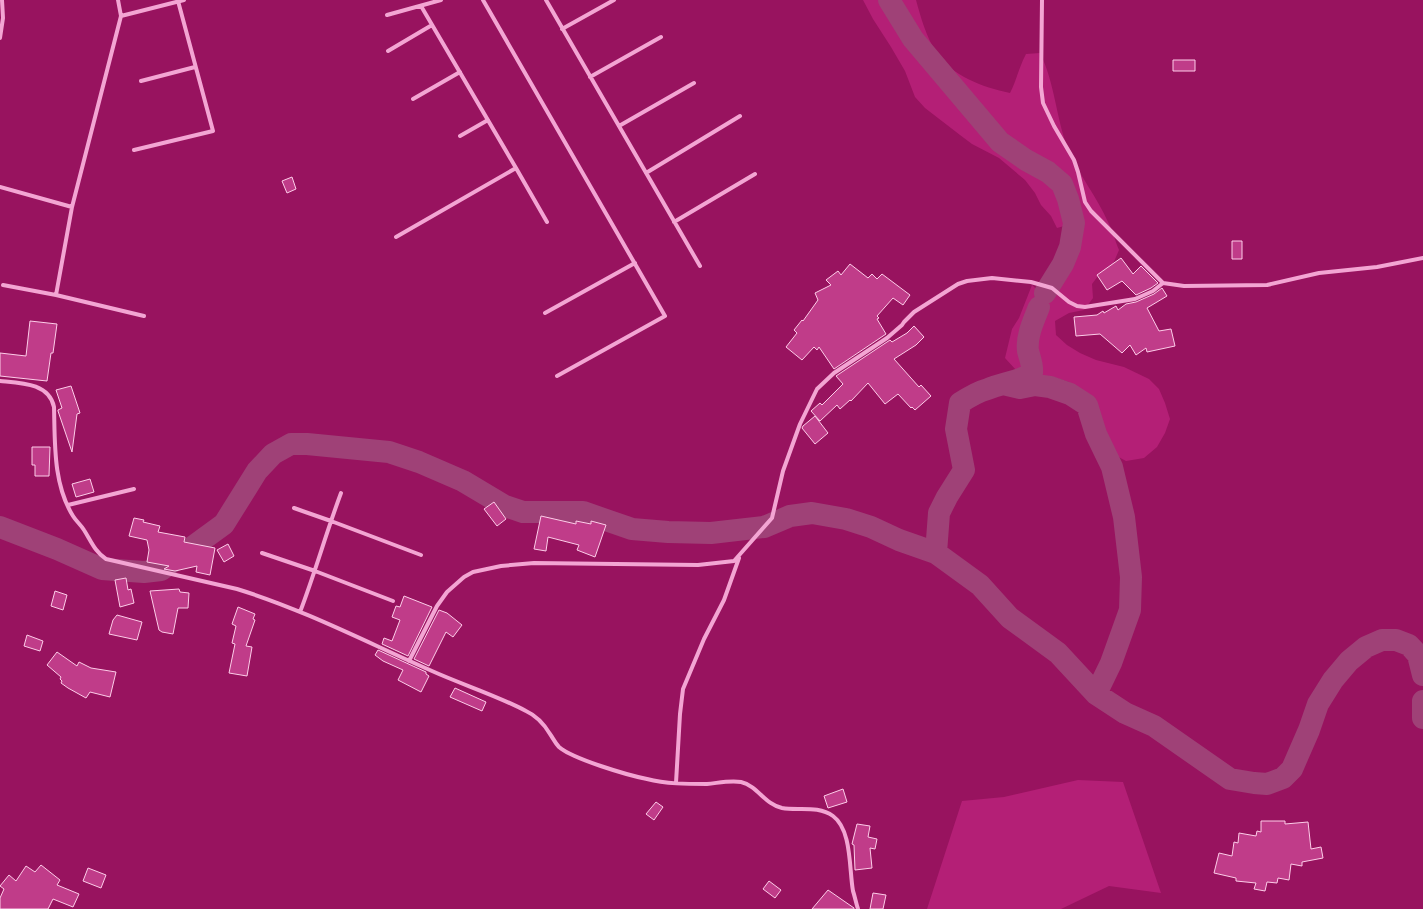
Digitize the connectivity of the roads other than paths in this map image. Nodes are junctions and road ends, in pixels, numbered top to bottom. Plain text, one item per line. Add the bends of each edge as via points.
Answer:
1 (2, 0) edge
2 (118, 0) edge
3 (184, 0) edge
4 (441, 0) edge
5 (483, 0) edge
6 (546, 0) edge
7 (614, 0) edge
8 (1042, 0) edge
9 (178, 2) junction
10 (421, 6) junction
11 (387, 15) dead end
12 (121, 16) junction
13 (432, 25) junction
14 (562, 29) junction
15 (661, 36) dead end
16 (0, 38) edge
17 (388, 51) dead end
18 (195, 67) junction
19 (460, 72) junction
20 (590, 77) junction
21 (141, 81) dead end
22 (694, 83) dead end
23 (414, 99) dead end
24 (740, 116) dead end
25 (488, 120) junction
26 (619, 126) junction
27 (460, 136) dead end
28 (134, 150) dead end
29 (516, 168) junction
30 (646, 173) junction
31 (755, 174) dead end
32 (0, 187) edge
33 (72, 207) junction
34 (547, 222) dead end
35 (674, 222) junction
36 (396, 238) dead end
37 (1423, 258) edge
38 (635, 263) junction
39 (700, 266) dead end
40 (1163, 283) junction
41 (3, 285) dead end
42 (56, 295) junction
43 (545, 313) dead end
44 (144, 316) dead end
45 (557, 376) dead end
46 (0, 380) edge
47 (134, 489) dead end
48 (341, 493) dead end
49 (68, 505) junction
50 (294, 508) dead end
51 (331, 521) junction
52 (262, 553) dead end
53 (420, 555) dead end
54 (739, 556) junction
55 (315, 571) junction
56 (393, 601) dead end
57 (300, 612) junction
58 (409, 661) junction
59 (676, 783) junction
60 (858, 909) edge

1 - 16 street via 4,18
2 - 12 street
3 - 9 street
4 - 10 street
5 - 38 street
6 - 14 street
7 - 14 street
8 - 40 street via 1043,103 1074,160 1085,202 1091,212
9 - 12 street
9 - 18 street
10 - 11 street
10 - 13 street
12 - 33 street
13 - 17 street
13 - 19 street
14 - 20 street
15 - 20 street
18 - 21 street
18 - 28 street via 213,131
19 - 23 street
19 - 25 street
20 - 26 street
22 - 26 street
24 - 30 street
25 - 27 street
25 - 29 street
26 - 30 street
29 - 34 street
29 - 36 street
30 - 35 street
31 - 35 street
32 - 33 street
33 - 42 street
35 - 39 street
37 - 40 street via 1377,267 1319,273 1267,286 1184,286
38 - 43 street
38 - 45 street via 665,316
40 - 54 street via 1135,299 1092,307 1077,306 1052,288 1031,282 992,278 958,284 914,312 887,338 834,373 817,389 800,424 783,471 773,515
41 - 42 street
42 - 44 street
46 - 49 street via 35,386 53,400 57,461 62,491
47 - 49 street
48 - 51 street
49 - 57 street via 94,547 106,559 237,589
50 - 51 street
51 - 53 street
51 - 55 street
52 - 55 street
54 - 58 street via 734,561 698,566 534,563 473,572 447,592 437,606
54 - 59 street via 724,600 704,639 683,690
55 - 56 street
55 - 57 street
57 - 58 street
58 - 59 street via 529,712 538,718 559,747 570,754 646,779
59 - 60 street via 749,784 770,804 783,808 823,811 832,815 839,822 845,836

